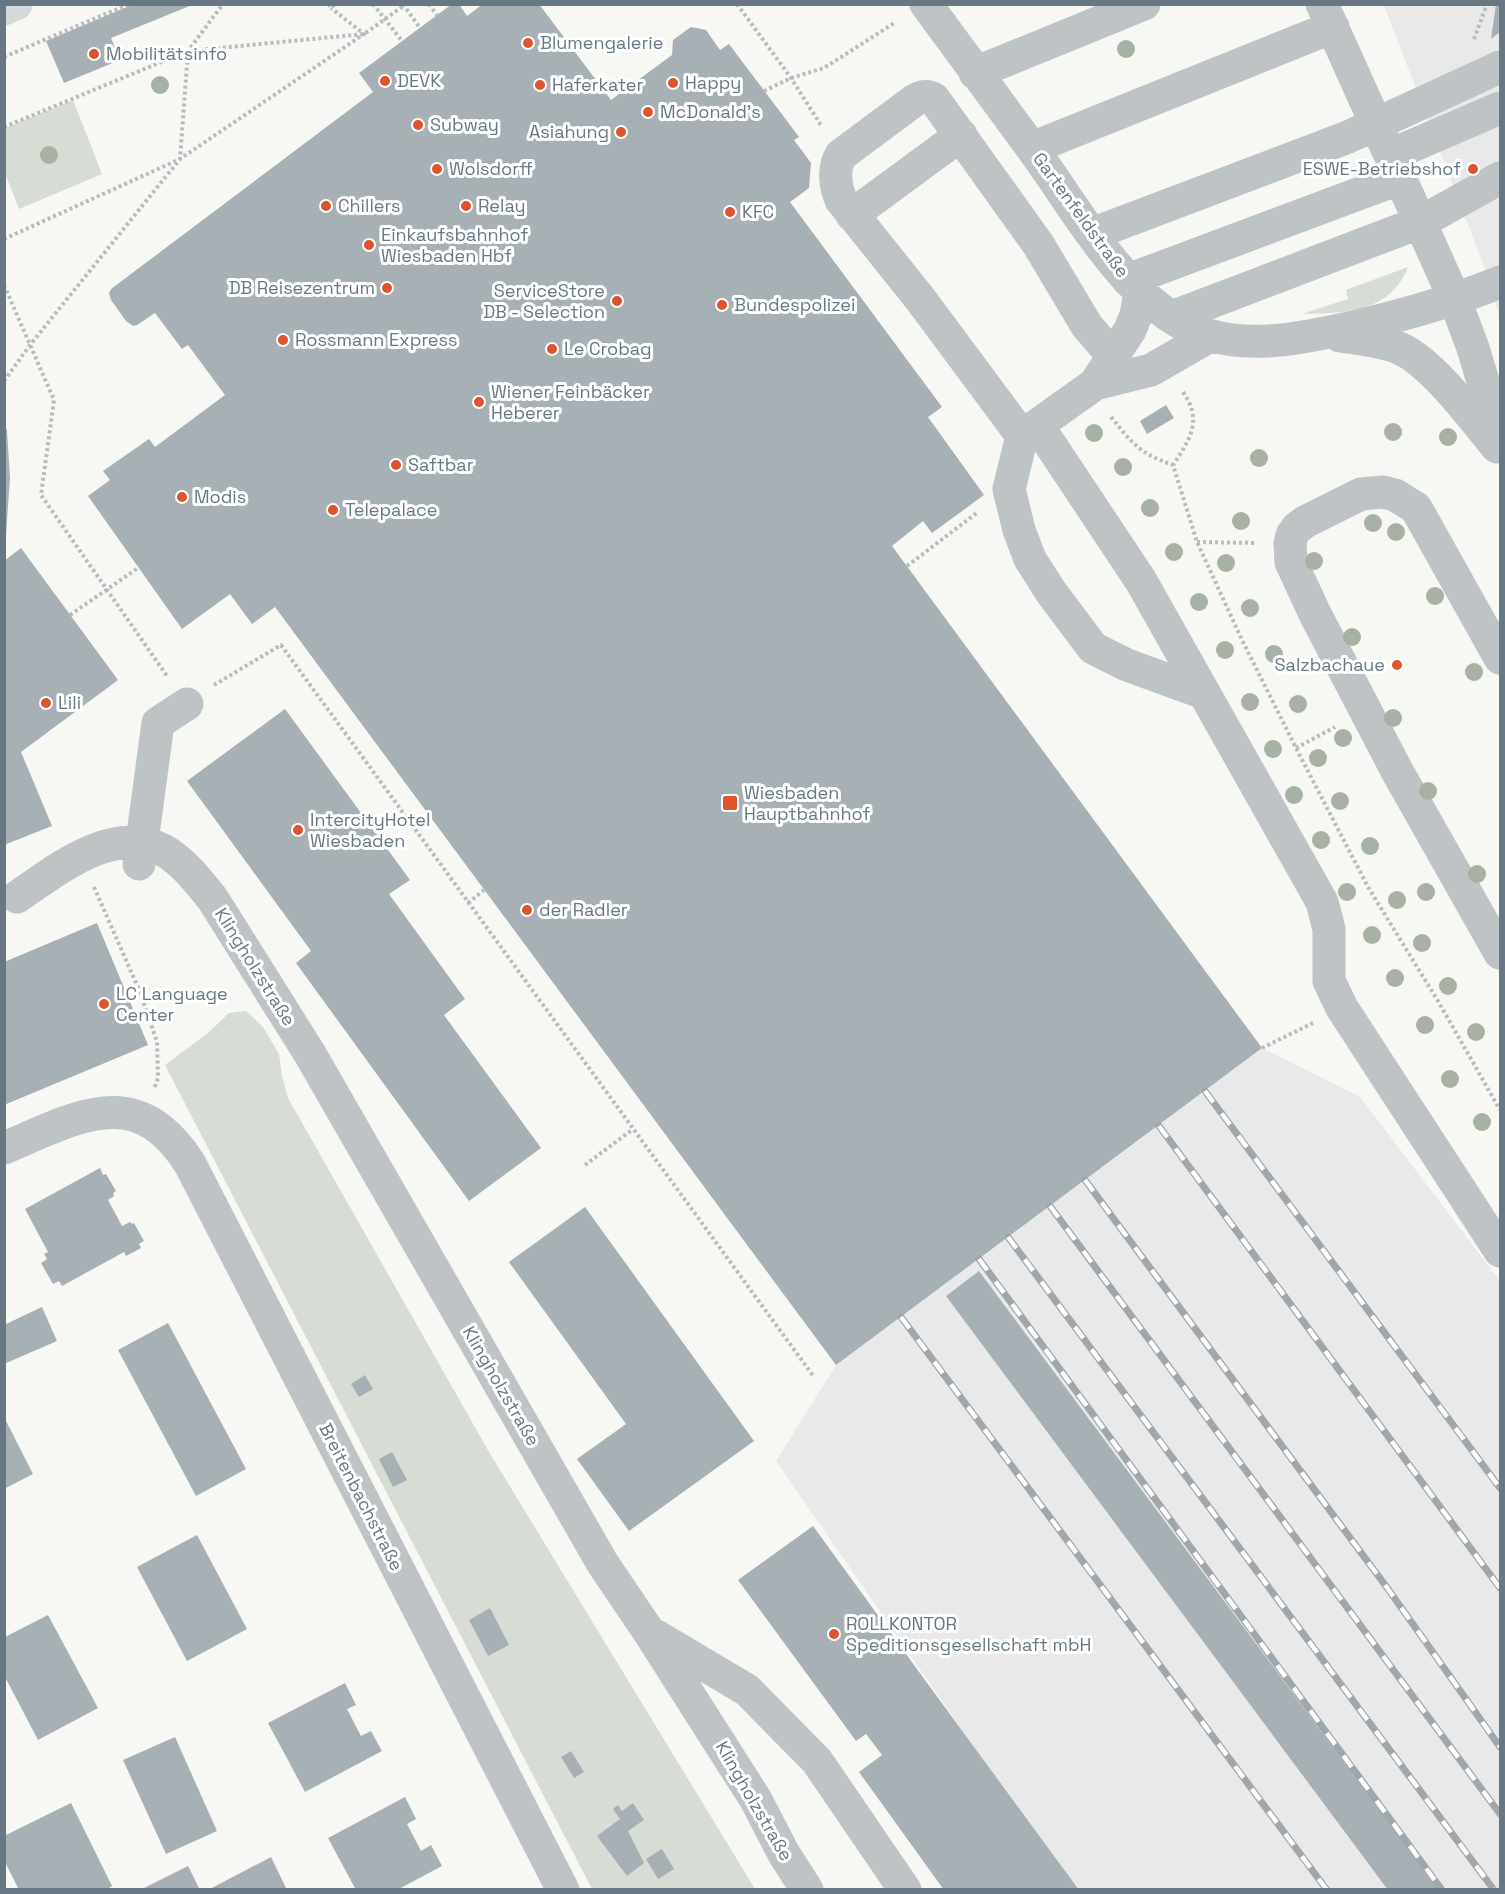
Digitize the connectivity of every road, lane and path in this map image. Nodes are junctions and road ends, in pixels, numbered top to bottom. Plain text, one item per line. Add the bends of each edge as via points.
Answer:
1 (16, 4) edge
2 (129, 4) edge
3 (224, 4) edge
4 (373, 4) edge
5 (429, 4) edge
6 (737, 4) edge
7 (1144, 4) edge
8 (405, 5) edge
9 (332, 6) edge
10 (4, 9) edge
11 (912, 12) edge
12 (437, 15) dead end
13 (1327, 16) edge
14 (385, 19) junction
15 (951, 20) edge
16 (420, 28) dead end
17 (364, 34) junction
18 (402, 41) dead end
19 (188, 51) junction
20 (4, 57) edge
21 (1500, 68) edge
22 (975, 73) junction
23 (791, 78) junction
24 (764, 91) dead end
25 (1500, 108) edge
26 (1377, 124) junction
27 (4, 127) edge
28 (961, 135) junction
29 (1032, 148) junction
30 (841, 155) junction
31 (180, 159) junction
32 (1396, 166) junction
33 (1500, 178) edge
34 (852, 215) junction
35 (1421, 222) junction
36 (1092, 234) junction
37 (4, 239) edge
38 (1500, 282) edge
39 (4, 285) edge
40 (1134, 286) junction
41 (1455, 300) junction
42 (1172, 317) junction
43 (1323, 333) junction
44 (1210, 336) junction
45 (30, 345) junction
46 (1114, 357) junction
47 (4, 381) edge
48 (1091, 388) junction
49 (1181, 390) dead end
50 (1030, 431) junction
51 (1500, 438) edge
52 (1500, 451) edge
53 (1173, 465) junction
54 (1009, 489) junction
55 (1197, 542) junction
56 (1290, 543) junction
57 (907, 566) dead end
58 (138, 568) dead end
59 (106, 590) junction
60 (70, 615) dead end
61 (1500, 658) edge
62 (1204, 693) junction
63 (187, 704) junction
64 (1366, 710) junction
65 (1296, 748) junction
66 (140, 854) junction
67 (484, 890) dead end
68 (11, 899) edge
69 (468, 903) junction
70 (101, 905) dead end
71 (1500, 952) edge
72 (1341, 1008) junction
73 (1262, 1048) dead end
74 (1500, 1110) edge
75 (144, 1118) junction
76 (633, 1130) junction
77 (4, 1148) edge
78 (585, 1165) dead end
79 (1500, 1251) edge
80 (814, 1377) dead end
81 (650, 1632) junction
82 (563, 1890) edge
83 (807, 1890) edge
84 (905, 1890) edge

1 - 10 main road
2 - 20 path
3 - 19 path
4 - 14 path
5 - 12 path
6 - 23 path
7 - 22 street
8 - 14 path
8 - 16 path
9 - 17 path
11 - 15 street, Gartenfeldstraße
11 - 23 path via 824,68
13 - 26 street
13 - 29 street
14 - 17 path
14 - 18 path
15 - 22 street, Gartenfeldstraße
17 - 19 path
17 - 31 path
19 - 27 path
19 - 31 path
21 - 26 street
22 - 29 street, Gartenfeldstraße
23 - 24 path
23 - 30 path
25 - 32 street
26 - 32 street
26 - 36 street
28 - 30 street via 934,99 922,96
28 - 34 street
28 - 46 street via 1038,243 1087,326
29 - 36 street, Gartenfeldstraße
30 - 34 street via 836,168 837,190
31 - 37 path
31 - 45 path
32 - 35 street
32 - 40 street
33 - 35 street
34 - 50 street
35 - 41 street
35 - 42 street
36 - 40 street, Gartenfeldstraße
38 - 41 street, Gartenfeldstraße
39 - 45 path
40 - 42 street, Gartenfeldstraße
40 - 46 street via 1133,324
41 - 43 street, Gartenfeldstraße
41 - 51 street
42 - 44 street, Gartenfeldstraße
43 - 44 street, Gartenfeldstraße via 1271,341
43 - 52 street, Gartenfeldstraße via 1381,343 1412,355 1454,396
44 - 48 street via 1151,370
45 - 47 path
45 - 59 path via 54,400 40,495
46 - 48 street
48 - 50 street
48 - 53 path via 1140,450
49 - 53 path via 1192,408 1193,426
50 - 54 street
50 - 62 street via 1142,581
53 - 55 path
54 - 57 path
54 - 62 street via 1030,559 1093,648
55 - 56 path
55 - 65 path
56 - 61 street via 1292,535 1305,522 1361,494 1383,492 1406,500 1416,508
56 - 64 street via 1296,574
58 - 59 path
59 - 60 path
59 - 63 path
62 - 72 street via 1322,902 1329,929 1329,981
63 - 66 street via 158,723
63 - 69 path via 281,645
64 - 65 path
64 - 71 street
65 - 74 path via 1368,887
66 - 68 street, Klingholzstraße via 111,868
66 - 81 street, Klingholzstraße via 199,881 212,898 310,1054 603,1564
67 - 69 path
69 - 76 path
70 - 75 path via 140,992 157,1042 158,1078
72 - 73 path
72 - 79 street
75 - 77 street via 114,1112 86,1116
75 - 82 street, Breitenbachstraße via 166,1132 190,1164
76 - 78 path
76 - 80 path
81 - 83 street, Klingholzstraße via 756,1800
81 - 84 street via 747,1690 786,1729 817,1761

